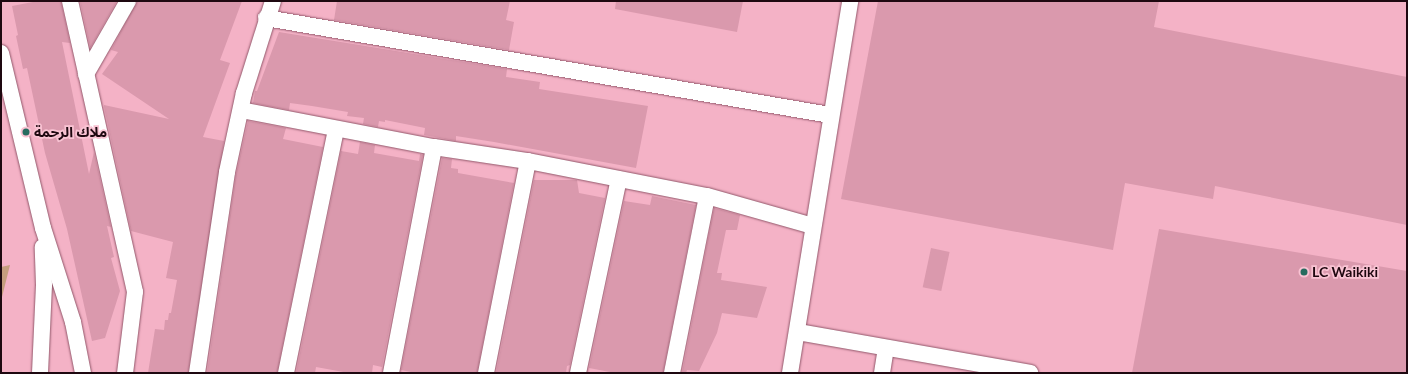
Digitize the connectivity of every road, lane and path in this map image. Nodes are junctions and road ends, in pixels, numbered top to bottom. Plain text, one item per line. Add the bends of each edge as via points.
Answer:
1 (70, 1) edge
2 (128, 1) edge
3 (273, 1) edge
4 (850, 1) edge
5 (266, 18) junction
6 (1, 53) edge
7 (86, 74) junction
8 (241, 110) junction
9 (830, 115) junction
10 (336, 129) junction
11 (434, 147) junction
12 (528, 161) junction
13 (619, 179) junction
14 (707, 196) junction
15 (813, 226) junction
16 (43, 228) junction
17 (798, 332) junction
18 (886, 348) junction
19 (978, 368) edge
20 (40, 373) edge
21 (83, 373) edge
22 (125, 373) edge
23 (197, 373) edge
24 (286, 373) edge
25 (391, 373) edge
26 (486, 373) edge
27 (578, 373) edge
28 (672, 373) edge
29 (790, 373) edge
30 (882, 373) edge
31 (1030, 373) edge

1 - 7 street
2 - 7 street
3 - 5 street
4 - 9 street
5 - 8 street
5 - 9 street
6 - 16 street
7 - 22 street via 135,292
8 - 10 street
8 - 23 street via 227,172
9 - 15 street
10 - 11 street
10 - 24 street
11 - 12 street
11 - 25 street
12 - 13 street
12 - 26 street
13 - 14 street
13 - 27 street
14 - 15 street
14 - 28 street
15 - 17 street
16 - 20 street via 44,285
16 - 21 street via 73,322
17 - 18 street
17 - 29 street
18 - 19 street
18 - 30 street
19 - 31 street

